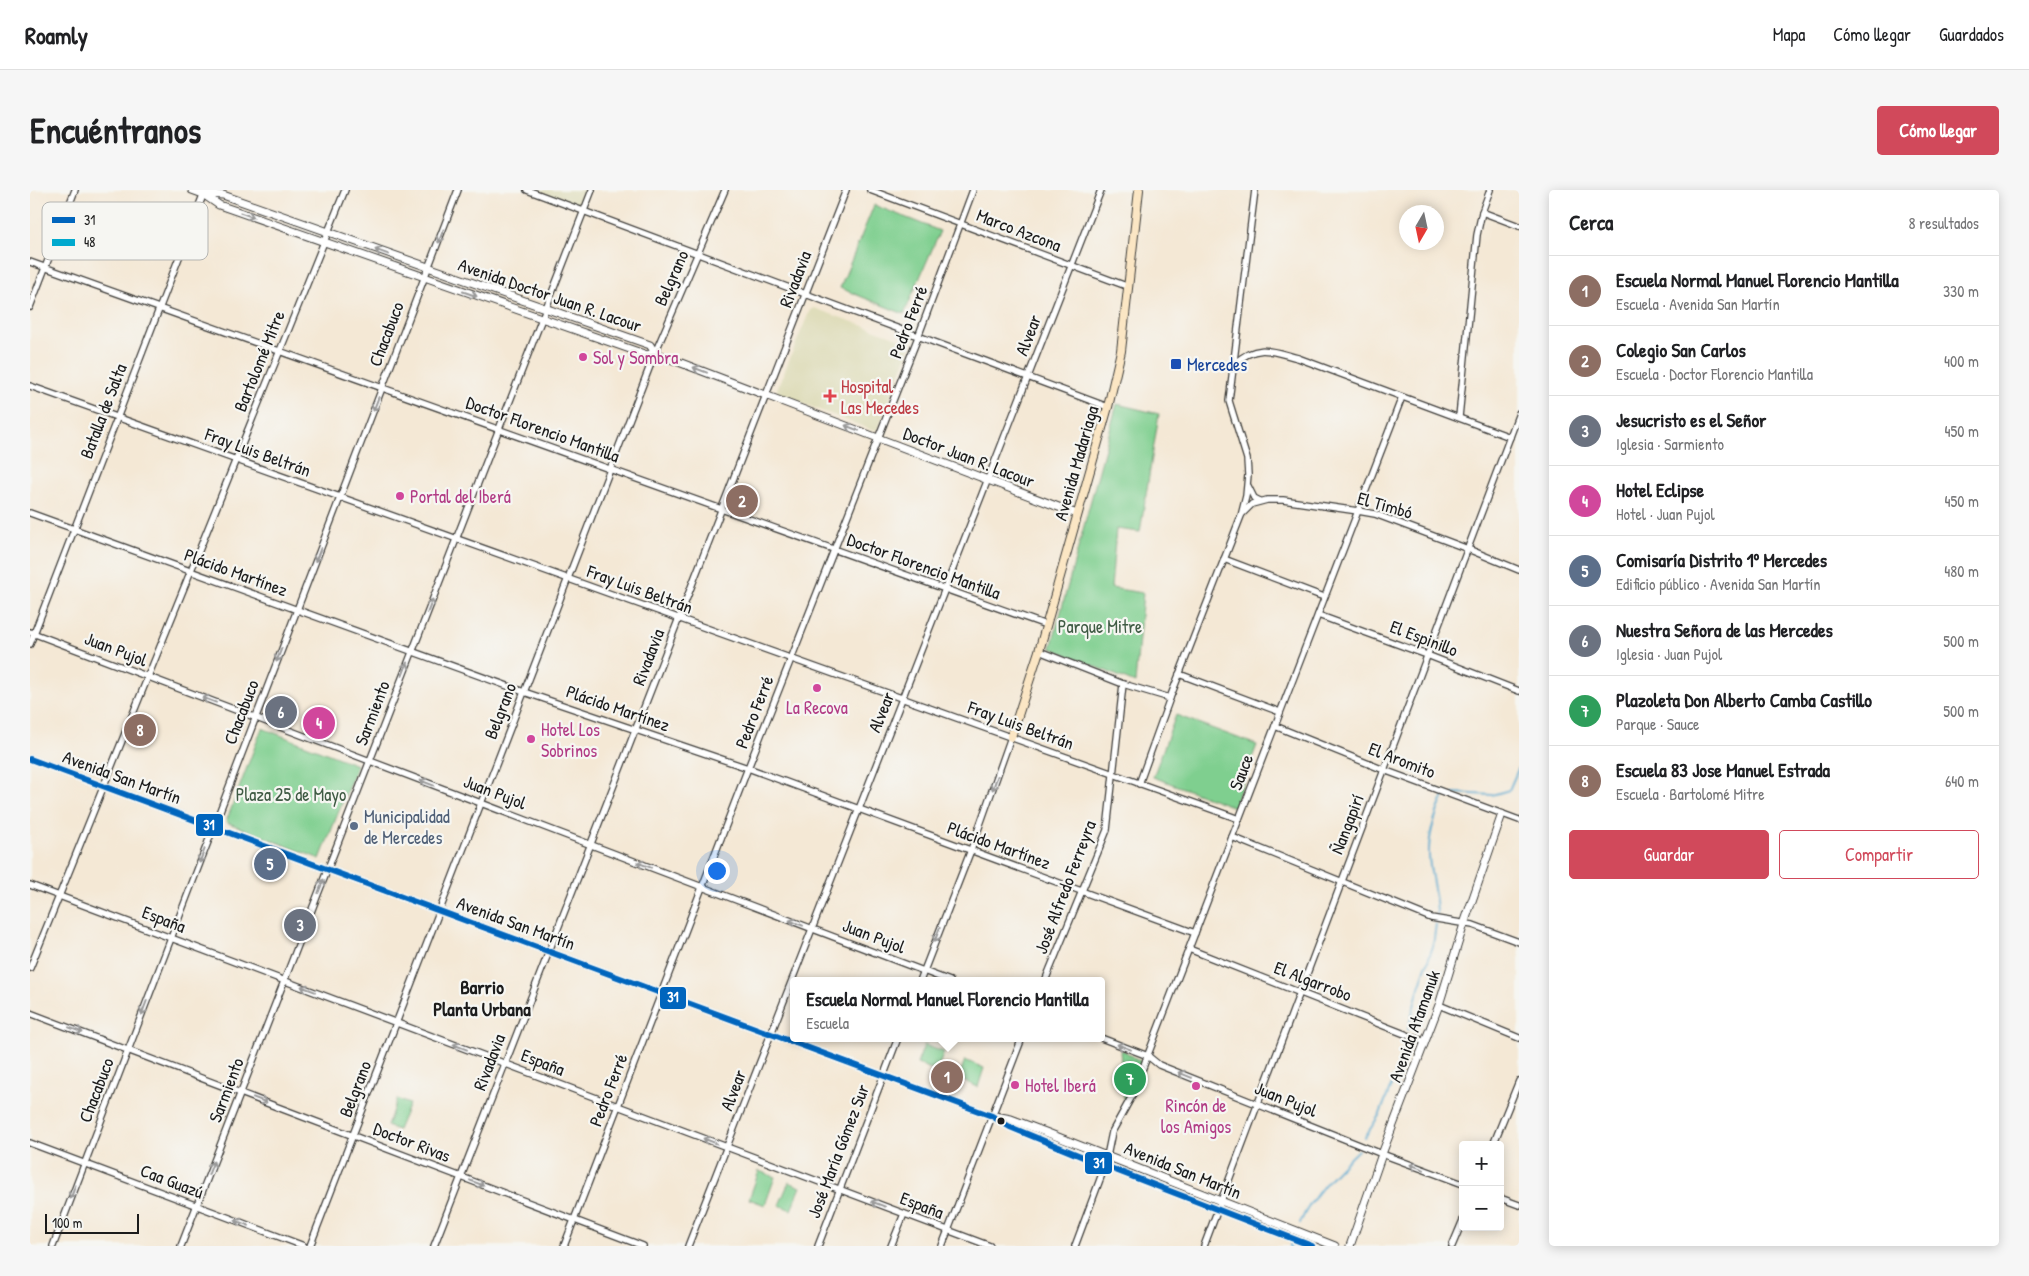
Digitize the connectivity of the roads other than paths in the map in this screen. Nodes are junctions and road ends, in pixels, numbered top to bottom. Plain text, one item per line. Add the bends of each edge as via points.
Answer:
1 (75, 190) edge
2 (192, 190) edge
3 (345, 190) edge
4 (458, 190) edge
5 (527, 190) edge
6 (592, 190) edge
7 (725, 190) edge
8 (846, 190) edge
9 (870, 190) edge
10 (973, 190) edge
11 (1101, 190) edge
12 (1139, 190) edge
13 (1255, 190) edge
14 (1490, 190) edge
15 (204, 192) edge
16 (70, 202) edge
17 (584, 211) junction
18 (1482, 212) junction
19 (960, 224) junction
20 (1519, 226) edge
21 (326, 237) junction
22 (698, 254) junction
23 (48, 260) edge
24 (178, 260) edge
25 (30, 262) edge
26 (1072, 266) junction
27 (45, 267) junction
28 (428, 268) junction
29 (424, 278) junction
30 (1129, 287) junction
31 (806, 294) junction
32 (30, 307) edge
33 (159, 308) junction
34 (546, 309) junction
35 (542, 318) junction
36 (918, 337) junction
37 (280, 351) junction
38 (655, 353) junction
39 (1235, 363) junction
40 (1028, 378) junction
41 (30, 386) edge
42 (382, 388) junction
43 (766, 395) junction
44 (1402, 397) junction
45 (1108, 407) junction
46 (1519, 413) edge
47 (1459, 417) junction
48 (117, 418) junction
49 (499, 429) junction
50 (1510, 437) junction
51 (878, 439) junction
52 (236, 460) junction
53 (610, 469) junction
54 (988, 480) junction
55 (1248, 484) junction
56 (340, 497) junction
57 (1260, 501) junction
58 (722, 509) junction
59 (1358, 511) junction
60 (30, 513) edge
61 (1078, 514) junction
62 (1241, 516) junction
63 (74, 529) junction
64 (456, 539) junction
65 (834, 549) junction
66 (1468, 549) junction
67 (1224, 560) junction
68 (1519, 570) edge
69 (190, 571) junction
70 (568, 579) junction
71 (945, 589) junction
72 (1324, 597) junction
73 (297, 610) junction
74 (1318, 615) junction
75 (679, 619) junction
76 (1046, 625) junction
77 (32, 633) edge
78 (30, 644) edge
79 (1038, 651) junction
80 (412, 652) junction
81 (1428, 655) junction
82 (791, 659) junction
83 (1179, 674) junction
84 (148, 677) junction
85 (1124, 684) junction
86 (1519, 691) edge
87 (524, 692) junction
88 (902, 698) junction
89 (1170, 698) junction
90 (1280, 712) junction
91 (255, 718) junction
92 (1276, 726) junction
93 (636, 730) junction
94 (1011, 737) junction
95 (30, 759) edge
96 (370, 761) junction
97 (748, 768) junction
98 (1384, 770) junction
99 (1113, 774) junction
100 (1139, 784) junction
101 (104, 786) junction
102 (481, 803) junction
103 (858, 809) junction
104 (1502, 814) junction
105 (1239, 820) junction
106 (1519, 820) edge
107 (213, 827) junction
108 (1232, 837) junction
109 (590, 844) junction
110 (971, 850) junction
111 (328, 869) junction
112 (1342, 880) junction
113 (30, 885) edge
114 (703, 887) junction
115 (1082, 892) junction
116 (59, 896) junction
117 (440, 911) junction
118 (1464, 924) junction
119 (812, 929) junction
120 (1195, 933) junction
121 (170, 938) junction
122 (1519, 942) edge
123 (1189, 950) junction
124 (548, 951) junction
125 (30, 968) edge
126 (924, 971) junction
127 (793, 977) edge
128 (922, 977) edge
129 (940, 977) edge
130 (1047, 977) edge
131 (284, 981) junction
132 (790, 985) edge
133 (1300, 992) junction
134 (662, 993) junction
135 (1439, 1006) junction
136 (30, 1013) edge
137 (396, 1023) junction
138 (771, 1034) junction
139 (1519, 1038) edge
140 (1105, 1040) edge
141 (790, 1041) edge
142 (792, 1042) edge
143 (896, 1042) edge
144 (1020, 1042) edge
145 (1425, 1042) junction
146 (128, 1050) junction
147 (1148, 1056) junction
148 (505, 1064) junction
149 (883, 1076) junction
150 (1519, 1082) edge
151 (241, 1093) junction
152 (1258, 1104) junction
153 (618, 1106) junction
154 (992, 1116) junction
155 (353, 1136) junction
156 (1495, 1141) edge
157 (30, 1144) edge
158 (727, 1147) junction
159 (1382, 1154) junction
160 (1108, 1156) junction
161 (84, 1164) junction
162 (1105, 1166) junction
163 (461, 1177) junction
164 (1459, 1183) edge
165 (840, 1190) junction
166 (1504, 1199) edge
167 (1219, 1205) junction
168 (1519, 1205) edge
169 (196, 1206) junction
170 (904, 1214) junction
171 (574, 1220) junction
172 (1459, 1229) edge
173 (948, 1230) junction
174 (1302, 1244) edge
175 (53, 1246) edge
176 (181, 1246) edge
177 (304, 1246) edge
178 (310, 1246) edge
179 (434, 1246) edge
180 (564, 1246) edge
181 (643, 1246) edge
182 (688, 1246) edge
183 (818, 1246) edge
184 (891, 1246) edge
185 (942, 1246) edge
186 (990, 1246) edge
187 (1075, 1246) edge
188 (1204, 1246) edge
189 (1312, 1246) edge
190 (1335, 1246) edge
191 (1350, 1246) edge
192 (1452, 1246) edge

1 - 16 street
2 - 15 street, Avenida Doctor Juan R. Lacour
3 - 21 street, Bartolomé Mitre
4 -> 28 street, Chacabuco
5 - 17 street
6 - 17 street, Sarmiento
7 - 22 street, Belgrano
8 - 31 street, Rivadavia
9 - 19 street, Marco Azcona
10 - 19 street, Pedro Ferré
11 - 26 street, Alvear
12 - 30 main road, Avenida Madariaga
13 - 39 street
14 - 18 street
15 - 21 street, Avenida Doctor Juan R. Lacour via 222,195
17 - 22 street
17 - 34 street, Sarmiento
18 - 20 street
18 - 47 street
19 - 26 street, Marco Azcona
19 - 36 street, Pedro Ferré
28 -> 21 street, Avenida Doctor Juan R. Lacour
21 - 29 street, Avenida Doctor Juan R. Lacour
21 - 37 street, Bartolomé Mitre
22 - 31 street
22 - 38 street, Belgrano
23 - 27 street
24 - 33 street, Batalla de Salta
25 - 27 street, Doctor Florencio Mantilla
26 - 30 street, Marco Azcona
26 - 40 street, Alvear
27 - 32 street
27 - 33 street, Doctor Florencio Mantilla
28 - 29 street, Chacabuco
28 - 34 street, Avenida Doctor Juan R. Lacour
29 -> 35 street, Avenida Doctor Juan R. Lacour
29 - 42 street, Chacabuco
30 - 45 main road, Avenida Madariaga via 1121,351
31 - 36 street
31 - 43 street, Rivadavia
33 - 37 street, Doctor Florencio Mantilla
33 - 48 street, Batalla de Salta
34 - 35 street, Sarmiento
34 - 38 street, Avenida Doctor Juan R. Lacour via 650,346
35 - 38 street, Avenida Doctor Juan R. Lacour via 647,355
35 - 49 street, Sarmiento
36 - 40 street
36 - 51 street, Pedro Ferré
37 - 42 street, Doctor Florencio Mantilla
37 - 52 street, Bartolomé Mitre
43 -> 38 street, Doctor Juan R. Lacour
38 - 53 street, Belgrano
39 - 44 street via 1245,354 1268,350
39 - 55 street via 1229,401 1247,459
40 - 45 street
40 - 54 street, Alvear
41 - 48 street, Fray Luis Beltrán
42 - 49 street, Doctor Florencio Mantilla
42 -> 56 street, Chacabuco
51 -> 43 street, Doctor Juan R. Lacour
43 - 58 street, Rivadavia
44 - 47 street
44 - 59 street, Sauce
45 - 61 main road, Avenida Madariaga
46 - 50 street, Ñangapirí
47 - 50 street
48 - 52 street, Fray Luis Beltrán
48 - 63 street, Batalla de Salta
49 - 53 street, Doctor Florencio Mantilla
49 - 64 street, Sarmiento
50 - 66 street, Ñangapirí
51 - 54 street, Doctor Juan R. Lacour
51 - 65 street, Pedro Ferré
52 - 56 street, Fray Luis Beltrán
52 - 69 street, Bartolomé Mitre
53 - 58 street, Doctor Florencio Mantilla
53 - 70 street, Belgrano
54 - 61 street, Doctor Juan R. Lacour
54 - 71 street, Alvear
55 - 57 street via 1254,498
55 - 62 street
56 - 64 street, Fray Luis Beltrán
56 -> 73 street, Chacabuco
57 - 59 street, El Timbó via 1283,500
57 - 62 street via 1252,504
58 - 65 street, Doctor Florencio Mantilla
58 - 75 street, Rivadavia
59 - 66 street, El Timbó via 1375,514
59 - 72 street, Sauce
60 - 63 street, Plácido Martínez
61 - 76 main road, Avenida Madariaga
62 - 67 street
63 - 69 street, Plácido Martínez
63 - 77 street, Batalla de Salta
64 - 70 street, Fray Luis Beltrán
80 -> 64 street, Sarmiento
65 - 71 street, Doctor Florencio Mantilla
65 - 82 street, Pedro Ferré
66 - 68 street, El Timbó
66 - 81 street, Ñangapirí
67 - 72 street
67 - 83 street
69 - 73 street, Plácido Martínez
69 - 84 street, Bartolomé Mitre
70 - 75 street, Fray Luis Beltrán
70 - 87 street, Belgrano
71 - 76 street, Doctor Florencio Mantilla
71 - 88 street, Alvear
72 - 74 street, Sauce
73 - 80 street, Plácido Martínez
73 -> 91 street, Chacabuco
74 - 81 street, El Espinillo
74 - 90 street, Sauce
75 - 82 street, Fray Luis Beltrán
75 - 93 street, Rivadavia
76 - 79 main road, Avenida Madariaga
77 - 78 street, Batalla de Salta
77 - 84 street, Juan Pujol
79 - 85 street
79 - 94 main road, Avenida Madariaga
80 - 87 street, Plácido Martínez
96 -> 80 street, Sarmiento
81 - 86 street, El Espinillo
81 - 98 street, Ñangapirí
82 - 88 street, Fray Luis Beltrán
82 - 97 street, Pedro Ferré
83 - 89 street
83 - 90 street
91 -> 84 street, Juan Pujol
84 - 101 street, Bartolomé Mitre
85 - 89 street
85 - 99 street, José Alfredo Ferreyra
87 - 93 street, Plácido Martínez
87 - 102 street, Belgrano
88 - 94 street, Fray Luis Beltrán
88 - 103 street, Alvear
89 - 100 street
90 - 92 street, Sauce
91 - 96 street, Juan Pujol
91 - 107 street, Chacabuco
92 - 98 street, El Aromito
92 - 105 street, Sauce
93 - 97 street, Plácido Martínez
93 - 109 street, Rivadavia
94 - 99 street, Fray Luis Beltrán
94 -> 110 street
95 - 101 street, Avenida San Martín
102 -> 96 street, Juan Pujol
96 - 111 street, Sarmiento
97 - 103 street, Plácido Martínez
97 - 114 street, Pedro Ferré
98 - 104 street, El Aromito
98 - 112 street, Ñangapirí
99 - 100 street, Fray Luis Beltrán
99 - 115 street, José Alfredo Ferreyra via 1107,830
100 - 105 street, Fray Luis Beltrán
101 - 107 street, Avenida San Martín
101 - 116 street, Bartolomé Mitre
102 - 109 street, Juan Pujol
102 - 117 street, Belgrano
103 - 110 street, Plácido Martínez
103 - 119 street, Alvear
104 - 106 street, El Aromito
104 - 118 street, Avenida Atamanuk
105 - 108 street, Sauce
107 - 111 street, Avenida San Martín
107 -> 121 street, Chacabuco
108 - 112 street
108 - 120 street, Sauce
114 -> 109 street, Juan Pujol
109 - 124 street, Rivadavia
110 - 115 street, Plácido Martínez
110 -> 126 street
111 - 117 street, Avenida San Martín
131 -> 111 street, Sarmiento
112 - 118 street via 1431,918
112 - 133 street, Ñangapirí
113 - 116 street, España
119 -> 114 street, Juan Pujol
114 - 134 street, Pedro Ferré
115 - 120 street, Plácido Martínez
115 - 130 street, José Alfredo Ferreyra
116 - 121 street, España
116 - 125 street, Bartolomé Mitre
117 - 124 street, Avenida San Martín
117 - 137 street, Belgrano
118 - 122 street
118 - 135 street, Avenida Atamanuk
119 - 126 street, Juan Pujol
119 - 127 street, Alvear
120 - 123 street, Sauce
121 - 131 street, España
121 -> 146 street, Chacabuco
123 - 133 street, El Algarrobo
123 - 147 street, Sauce
124 - 134 street, Avenida San Martín
124 - 148 street, Rivadavia
126 - 128 street
126 - 129 street, Juan Pujol
137 -> 131 street, España
131 - 151 street, Sarmiento
132 - 138 street, Alvear
133 - 145 street, El Algarrobo
133 - 152 street, Ñangapirí
134 - 138 street, Avenida San Martín
134 - 153 street, Pedro Ferré
135 - 139 street
135 - 145 street, Avenida Atamanuk
136 -> 146 street, Doctor Rivas
148 -> 137 street, España
137 - 155 street, Belgrano
138 - 141 street, Avenida San Martín
138 - 158 street, Alvear
147 -> 140 street, Juan Pujol
142 - 149 street, Avenida San Martín
143 - 149 street, José María Gómez Sur
144 - 154 street
145 - 159 street, Avenida Atamanuk
146 - 151 street, Doctor Rivas
146 - 161 street, Chacabuco
152 -> 147 street, Juan Pujol via 1159,1064
147 - 160 street, Sauce via 1132,1096 1112,1132
148 - 153 street, España
148 - 163 street, Rivadavia
149 - 154 street, Avenida San Martín
149 - 165 street, José María Gómez Sur
150 - 156 street
151 -> 155 street, Doctor Rivas
169 -> 151 street, Sarmiento
152 - 159 street, Juan Pujol
152 - 167 street, Ñangapirí
158 -> 153 street, España
153 - 171 street, Pedro Ferré
154 - 160 street, Avenida San Martín via 1011,1119
154 - 162 street, Avenida San Martín via 1010,1127
154 - 173 street
155 - 163 street, Doctor Rivas
155 - 178 street, Belgrano
157 - 161 street, Caa Guazú
158 - 165 street, España
158 - 182 street, Alvear
164 -> 159 street, Juan Pujol
159 - 191 street, Avenida Atamanuk
160 - 162 street, Sauce
160 - 167 street, Avenida San Martín
161 - 169 street, Caa Guazú
161 -> 175 street, Chacabuco
162 - 167 street, Avenida San Martín
162 - 187 street, Sauce
163 -> 171 street, Doctor Rivas
163 - 179 street, Rivadavia
170 -> 165 street, España
165 - 183 street, José María Gómez Sur
166 - 168 street
167 - 174 street, Avenida San Martín
167 - 188 street, Ñangapirí
167 - 190 street, Avenida San Martín
169 - 176 street, Sarmiento
177 -> 169 street, Caa Guazú
170 - 173 street, España
170 - 184 street
171 - 180 street, Pedro Ferré
171 - 181 street, Doctor Rivas
172 - 192 street
173 - 185 street
173 - 186 street, España
174 - 189 street, Avenida San Martín

